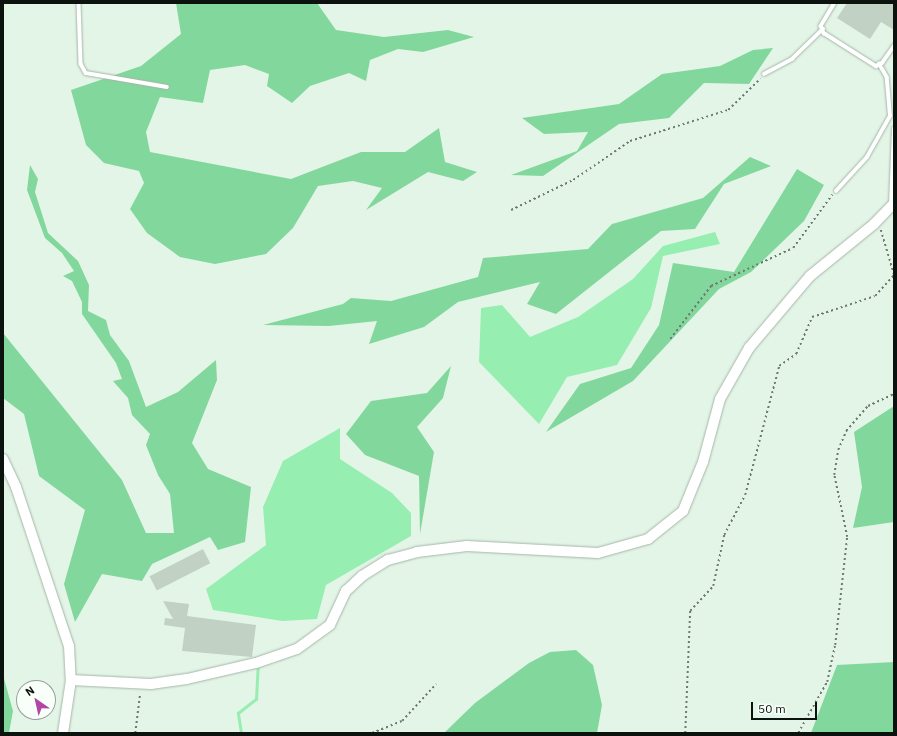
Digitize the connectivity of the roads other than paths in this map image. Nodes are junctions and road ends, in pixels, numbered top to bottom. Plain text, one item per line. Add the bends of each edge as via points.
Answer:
1 (79, 3) edge
2 (835, 3) edge
3 (823, 29) junction
4 (894, 46) edge
5 (879, 64) junction
6 (764, 74) road end
7 (167, 87) dead end
8 (894, 128) edge
9 (836, 191) road end
10 (892, 205) edge
11 (3, 459) edge
12 (71, 680) junction
13 (63, 733) edge

1 - 7 lane via 81,64 86,73
2 - 3 lane
3 - 5 lane via 869,62
3 - 6 lane via 792,59
4 - 5 lane
5 - 9 lane via 887,78 890,116 867,157
8 - 10 lane
10 - 12 street via 878,221 810,276 749,348 720,399 703,462 683,511 648,539 598,553 467,546 417,552 388,560 362,576 346,591 330,625 297,649 194,678 141,683
11 - 12 street via 64,626
12 - 13 street

